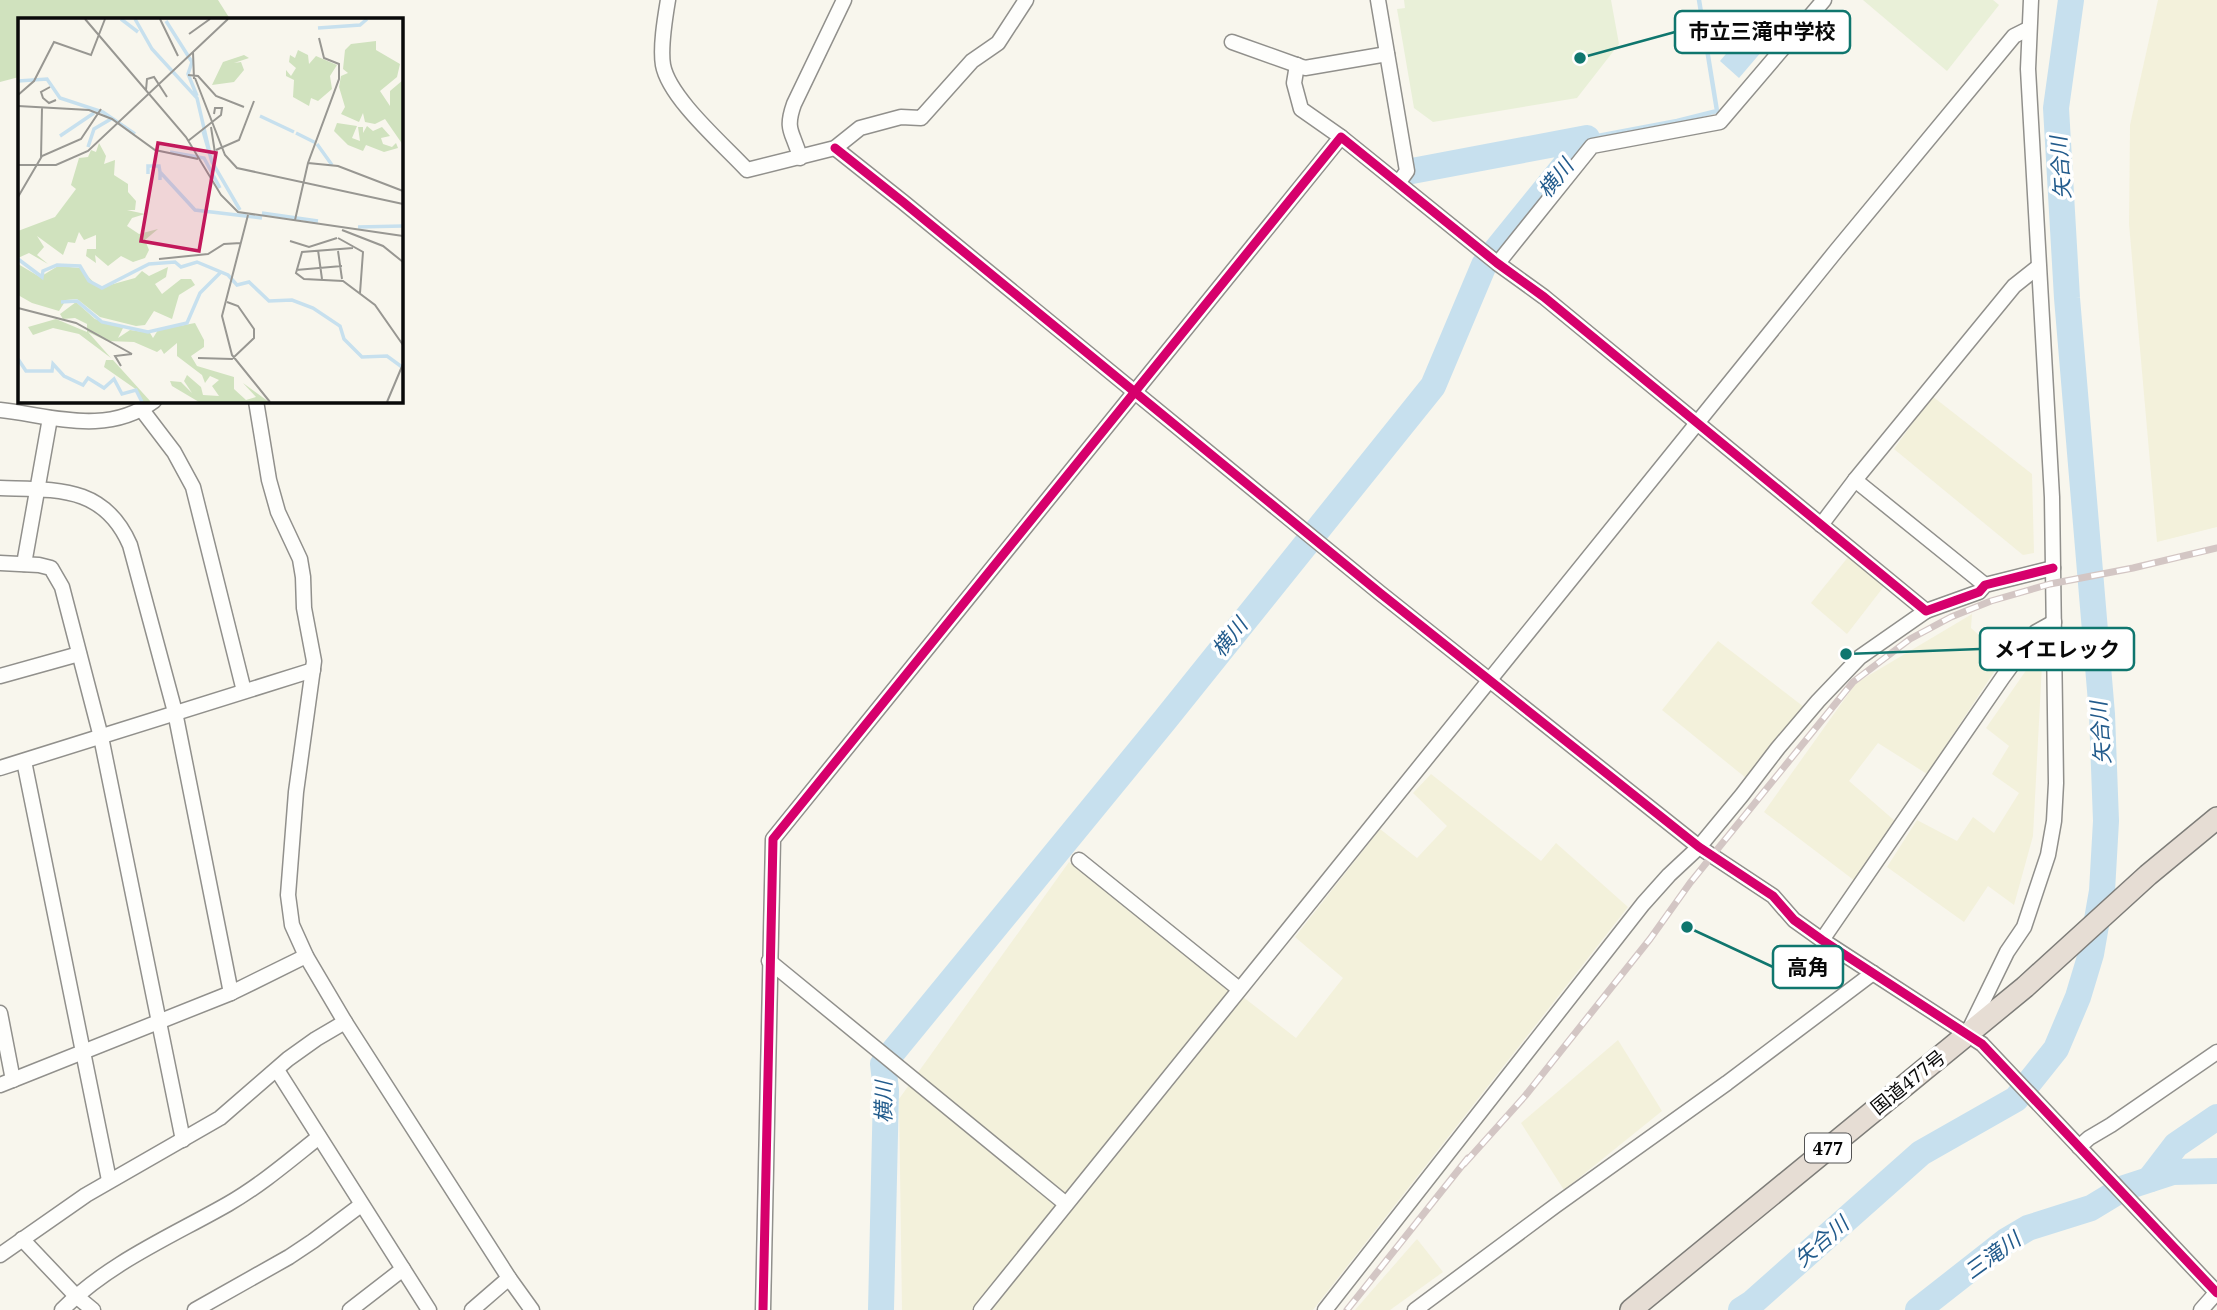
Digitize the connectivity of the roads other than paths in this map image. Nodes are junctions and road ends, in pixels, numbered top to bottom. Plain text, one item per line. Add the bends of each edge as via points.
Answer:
1 (668, 0) edge
2 (844, 0) edge
3 (1026, 0) edge
4 (1378, 0) edge
5 (1824, 0) edge
6 (2031, 0) edge
7 (2028, 29) junction
8 (1232, 42) dead end
9 (1387, 54) junction
10 (1297, 65) junction
11 (1341, 136) junction
12 (835, 148) junction
13 (800, 158) junction
14 (1399, 182) junction
15 (1494, 260) junction
16 (2038, 267) junction
17 (1135, 392) junction
18 (256, 402) edge
19 (148, 405) edge
20 (0, 410) edge
21 (50, 418) junction
22 (1698, 424) junction
23 (1855, 480) junction
24 (0, 488) edge
25 (37, 489) junction
26 (1821, 525) junction
27 (0, 563) edge
28 (24, 565) junction
29 (2053, 569) junction
30 (1985, 585) junction
31 (1926, 611) junction
32 (2054, 622) junction
33 (79, 654) junction
34 (313, 670) junction
35 (0, 676) edge
36 (1489, 681) junction
37 (244, 691) junction
38 (175, 712) junction
39 (101, 737) junction
40 (23, 761) junction
41 (0, 768) edge
42 (2217, 805) edge
43 (2217, 818) edge
44 (1699, 847) junction
45 (1079, 860) dead end
46 (2148, 875) junction
47 (1822, 940) junction
48 (306, 956) junction
49 (769, 961) junction
50 (1873, 973) junction
51 (1239, 989) junction
52 (231, 993) junction
53 (0, 1013) edge
54 (159, 1021) junction
55 (345, 1022) junction
56 (1974, 1039) junction
57 (83, 1052) junction
58 (2217, 1052) edge
59 (277, 1070) junction
60 (7, 1082) edge
61 (319, 1137) junction
62 (183, 1140) junction
63 (2079, 1148) junction
64 (109, 1180) junction
65 (1066, 1204) junction
66 (361, 1205) junction
67 (22, 1239) junction
68 (0, 1255) edge
69 (403, 1269) junction
70 (509, 1278) junction
71 (2214, 1290) edge
72 (76, 1296) junction
73 (62, 1310) edge
74 (93, 1310) edge
75 (195, 1310) edge
76 (350, 1310) edge
77 (429, 1310) edge
78 (472, 1310) edge
79 (532, 1310) edge
80 (763, 1310) edge
81 (981, 1310) edge
82 (1325, 1310) edge
83 (1415, 1310) edge
84 (1631, 1310) edge
85 (2201, 1310) edge

1 - 13 street via 663,63 681,98 747,170
2 - 13 street via 789,120
3 - 12 street via 998,43 972,61 921,118 901,117 860,128
4 - 9 street
5 - 15 street via 1720,122 1592,146
6 - 7 street
7 - 16 street
7 - 22 street via 2014,36 1993,59
8 - 10 street
9 - 10 street via 1309,68
9 - 14 street via 1406,171
10 - 11 street via 1294,82 1301,109
11 - 14 street
11 - 17 street
12 - 13 street
12 - 17 street
14 - 15 street
15 - 22 street
16 - 23 street via 2014,286
16 - 29 street
17 - 36 street
17 - 49 street via 773,839
18 - 34 street via 269,480 302,568
19 - 21 street via 103,422
19 - 37 street via 193,487
20 - 21 street
21 - 25 street
22 - 26 street
22 - 36 street
23 - 26 street
23 - 30 street
24 - 25 street
25 - 28 street
25 - 38 street via 88,498 108,511 124,533
26 - 31 street
27 - 28 street
28 - 33 street via 55,572
29 - 30 street
29 - 32 street
30 - 31 street via 1979,592
31 - 44 street via 1860,657 1777,748
32 - 47 street via 2036,632 2003,677
32 - 56 street via 2056,783 2048,856 2024,927 2007,952
33 - 35 street
33 - 39 street
34 - 37 street
34 - 48 street via 288,895 292,925
36 - 44 street
36 - 51 street
37 - 38 street
38 - 39 street
38 - 52 street
39 - 40 street
39 - 54 street
40 - 41 street
40 - 57 street
42 - 46 highway, 国道477号 / 477
43 - 46 highway, 国道477号 / 477
44 - 47 street via 1773,896 1794,920
44 - 82 street via 1643,904
45 - 51 street
46 - 56 highway, 国道477号 / 477
47 - 50 street
48 - 52 street
48 - 55 street
49 - 65 street
49 - 80 street
50 - 56 street
50 - 83 street
51 - 65 street
52 - 54 street
53 - 60 street
54 - 57 street
54 - 62 street
55 - 59 street
55 - 70 street
56 - 63 street
56 - 84 highway, 国道477号 / 477
57 - 60 street
57 - 64 street
58 - 63 street
59 - 61 street
59 - 62 street via 220,1118
61 - 66 street
61 - 72 street via 251,1190 146,1249
62 - 64 street
63 - 71 street
64 - 67 street
65 - 81 street
66 - 69 street
66 - 75 street via 289,1257
67 - 68 street
67 - 72 street
69 - 76 street
69 - 77 street
70 - 78 street
70 - 79 street
71 - 85 street
72 - 73 street
72 - 74 street

